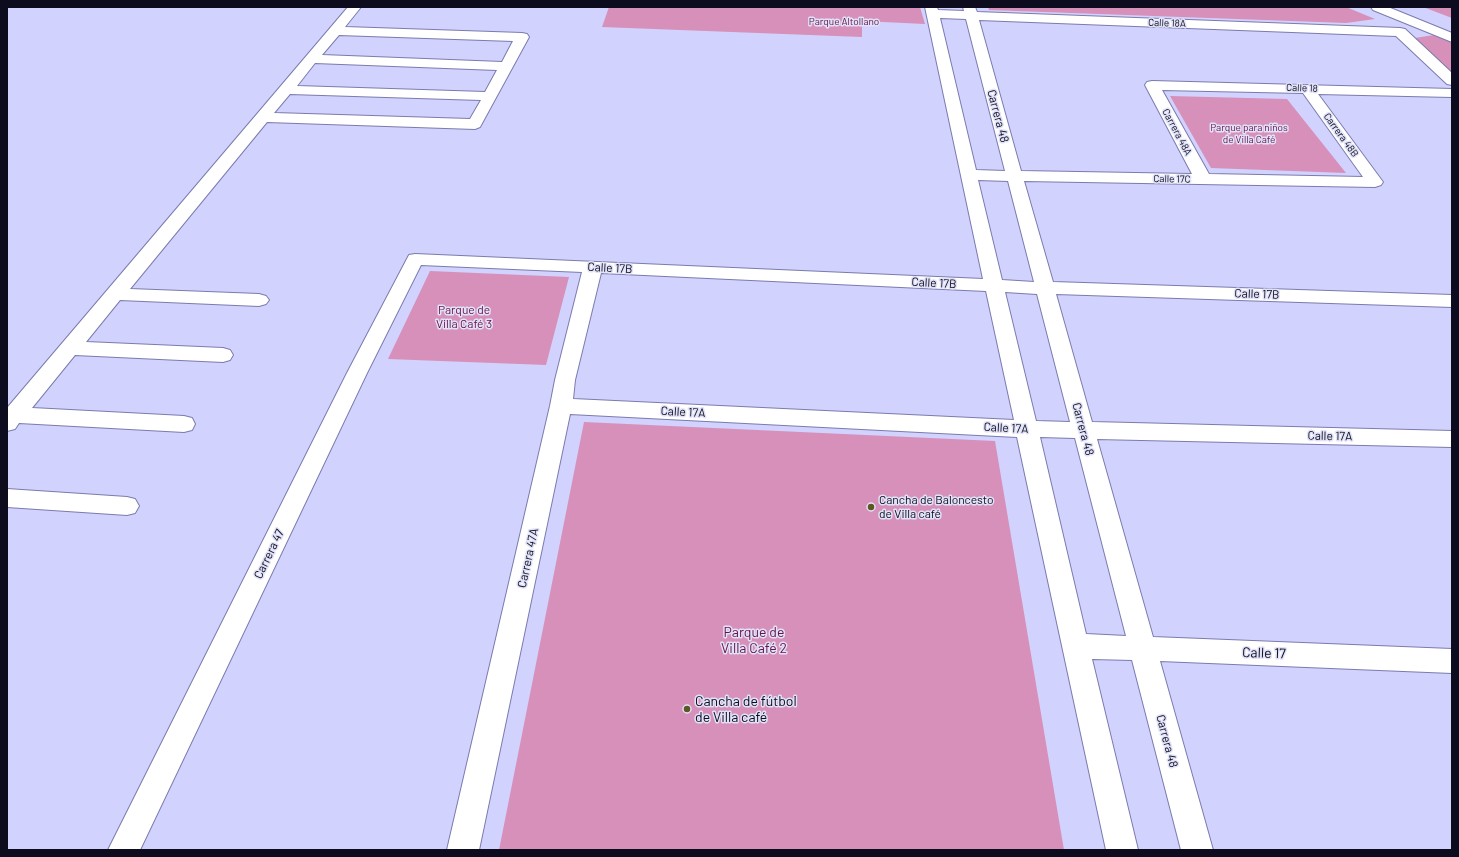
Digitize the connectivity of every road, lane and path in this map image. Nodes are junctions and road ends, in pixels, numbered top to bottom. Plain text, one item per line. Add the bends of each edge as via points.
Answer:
1 (355, 7) edge
2 (1377, 7) edge
3 (1409, 7) edge
4 (932, 11) edge
5 (970, 11) edge
6 (1421, 12) dead end
7 (336, 31) junction
8 (1452, 38) edge
9 (312, 59) junction
10 (508, 66) junction
11 (1452, 81) edge
12 (1152, 84) joint
13 (1306, 88) junction
14 (286, 90) junction
15 (1452, 93) edge
16 (490, 96) junction
17 (264, 116) junction
18 (969, 175) junction
19 (1014, 176) junction
20 (1203, 179) junction
21 (1375, 182) joint
22 (415, 259) joint
23 (593, 267) junction
24 (994, 286) junction
25 (1044, 288) junction
26 (115, 294) junction
27 (259, 300) dead end
28 (1452, 301) edge
29 (70, 348) junction
30 (223, 355) dead end
31 (561, 406) junction
32 (11, 419) edge
33 (184, 424) dead end
34 (1027, 429) junction
35 (1083, 431) junction
36 (1452, 439) edge
37 (7, 498) edge
38 (127, 506) dead end
39 (1076, 646) junction
40 (1142, 648) junction
41 (1452, 661) edge
42 (124, 850) edge
43 (463, 850) edge
44 (1122, 850) edge
45 (1197, 850) edge

1 - 7 street
2 - 8 street
3 - 6 street
4 - 5 street, Calle 18A
4 - 18 street
5 - 11 street, Calle 18A via 1400,32
5 - 19 street, Carrera 48
7 - 9 street
7 - 10 street via 522,37
9 - 10 street
9 - 14 street
10 - 16 street
12 - 13 street, Calle 18
12 - 20 street, Carrera 48A
13 - 15 street, Calle 18
13 - 21 street, Carrera 48B
14 - 16 street
14 - 17 street
16 - 17 street via 475,124
17 - 26 street
18 - 19 street, Calle 17C
18 - 24 street
19 - 20 street, Calle 17C
19 - 25 street, Carrera 48
20 - 21 street, Calle 17C
22 - 23 street, Calle 17B
22 - 42 street, Carrera 47
23 - 24 street, Calle 17B
23 - 31 street, Carrera 47A
24 - 25 street, Calle 17B
24 - 34 street
25 - 28 street, Calle 17B
25 - 35 street, Carrera 48
26 - 27 street
26 - 29 street
29 - 30 street
29 - 32 street
31 - 34 street, Calle 17A
31 - 43 street, Carrera 47A
32 - 33 street
34 - 35 street, Calle 17A
34 - 39 street
35 - 36 street, Calle 17A
35 - 40 street, Carrera 48
37 - 38 street
39 - 40 street, Calle 17
39 - 44 street
40 - 41 street, Calle 17
40 - 45 street, Carrera 48

